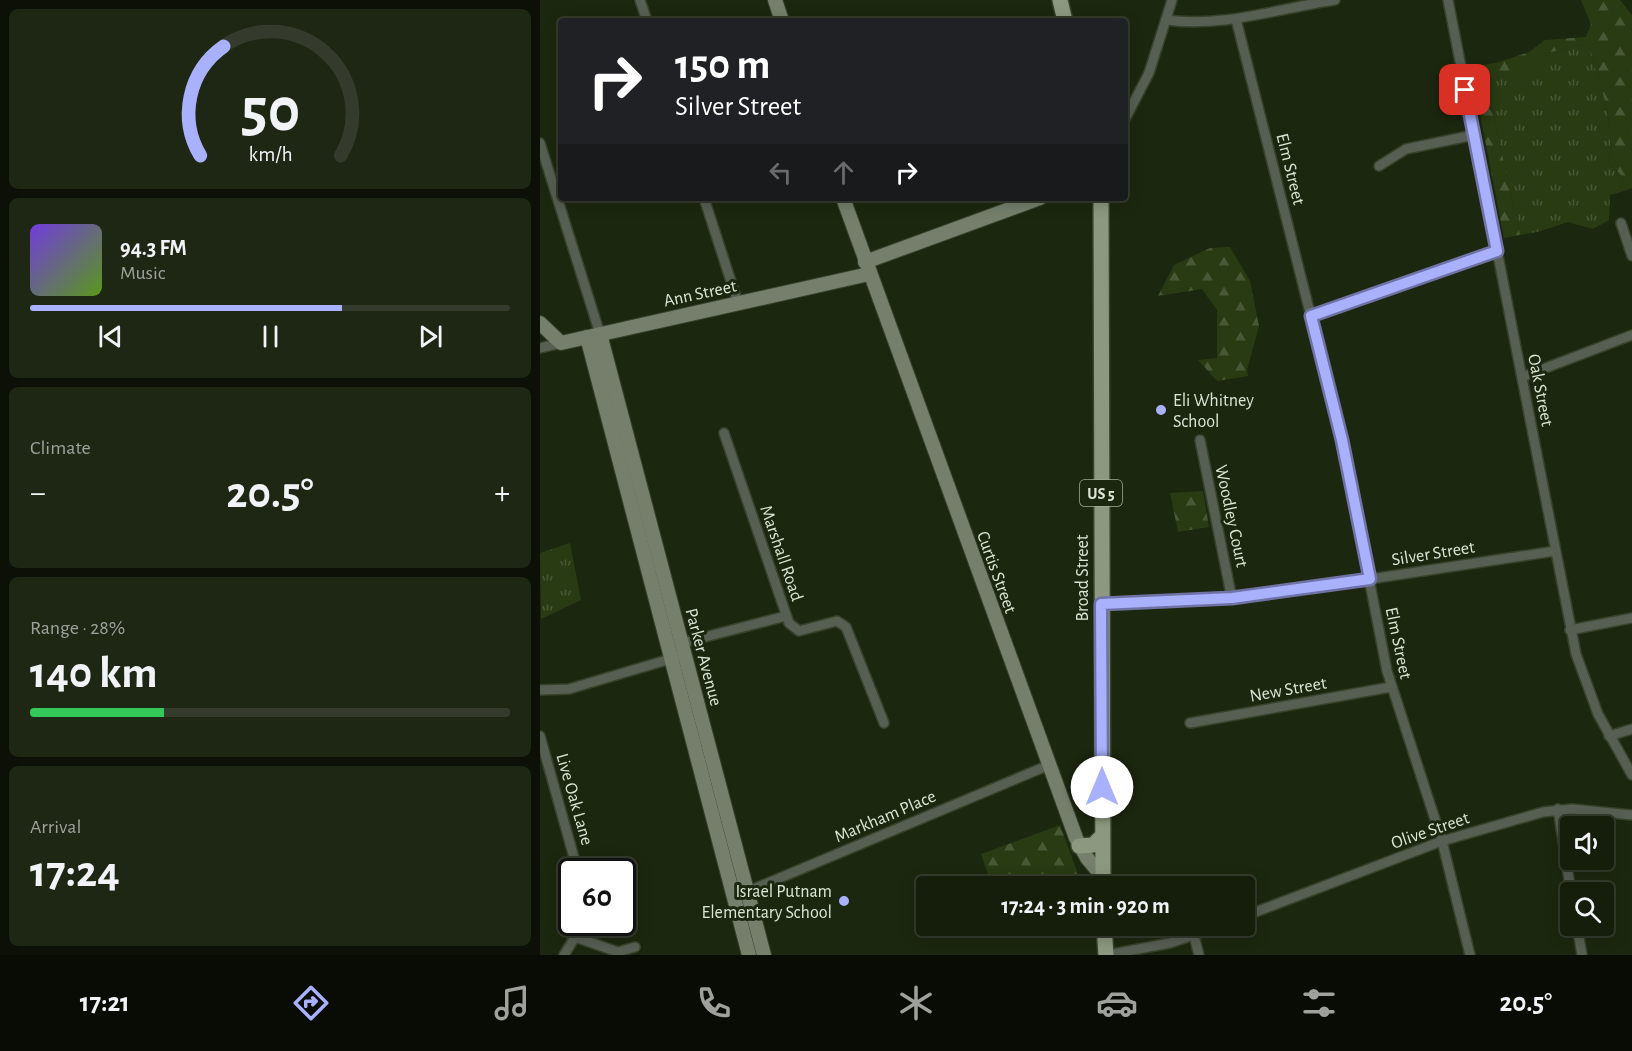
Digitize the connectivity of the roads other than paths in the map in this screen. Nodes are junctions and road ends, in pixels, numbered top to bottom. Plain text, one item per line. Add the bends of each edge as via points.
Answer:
1 (640, 0) edge
2 (775, 0) edge
3 (1060, 0) edge
4 (1172, 0) edge
5 (1335, 0) edge
6 (1448, 0) edge
7 (646, 18) edge
8 (781, 18) edge
9 (1064, 18) edge
10 (1236, 19) junction
11 (1167, 20) junction
12 (1128, 114) edge
13 (1474, 135) junction
14 (540, 143) edge
15 (1378, 166) dead end
16 (705, 201) edge
17 (844, 201) edge
18 (1028, 201) edge
19 (1101, 201) edge
20 (1621, 223) dead end
21 (1497, 251) junction
22 (1632, 256) edge
23 (867, 268) junction
24 (738, 303) junction
25 (1311, 316) junction
26 (540, 323) edge
27 (1632, 335) edge
28 (594, 336) junction
29 (561, 343) junction
30 (540, 348) edge
31 (1522, 377) junction
32 (724, 433) dead end
33 (1200, 440) dead end
34 (1555, 551) junction
35 (650, 552) junction
36 (1370, 579) junction
37 (1232, 598) junction
38 (1101, 604) junction
39 (786, 616) junction
40 (1632, 618) edge
41 (1570, 630) junction
42 (683, 649) junction
43 (671, 659) junction
44 (1391, 687) junction
45 (540, 690) edge
46 (884, 723) dead end
47 (1190, 723) dead end
48 (1632, 729) edge
49 (540, 736) edge
50 (1609, 736) junction
51 (1049, 765) junction
52 (1632, 775) edge
53 (709, 776) junction
54 (1558, 809) junction
55 (1632, 815) edge
56 (1102, 836) junction
57 (1442, 841) junction
58 (1079, 846) junction
59 (574, 858) edge
60 (1099, 876) edge
61 (1103, 876) edge
62 (1569, 882) edge
63 (741, 894) junction
64 (1255, 912) edge
65 (1105, 936) edge
66 (1194, 936) joint
67 (1579, 936) edge
68 (575, 937) joint
69 (635, 947) dead end
70 (564, 955) edge
71 (750, 955) edge
72 (764, 955) edge
73 (1106, 955) edge
74 (1199, 955) edge
75 (1470, 955) edge
76 (1582, 955) edge

1 - 7 street
2 - 8 street
3 - 9 main road
4 - 11 street
5 - 10 street
6 - 13 street, Oak Street
10 - 11 street
10 - 25 street, Elm Street
11 - 12 street via 1149,74
13 - 15 street via 1406,149
13 - 21 street, Oak Street
14 - 28 street
16 - 24 street
17 - 23 street, Curtis Street
18 - 23 street, Ann Street
19 - 38 main road, Broad Street / US 5
20 - 22 street
21 - 25 street
21 - 31 street, Oak Street
23 - 24 street, Ann Street
23 - 51 street, Curtis Street
24 - 28 street, Ann Street
25 - 36 street, Elm Street via 1342,440
26 - 29 street
27 - 31 street
28 - 29 street, Ann Street
28 - 35 street, Parker Avenue
29 - 30 street, Ann Street
31 - 34 street, Oak Street
32 - 39 street, Marshall Road
33 - 37 street, Woodley Court
34 - 36 street, Silver Street
34 - 41 street, Oak Street
35 - 42 street, Parker Avenue
35 - 43 street, Parker Avenue
36 - 37 street, Silver Street
36 - 44 street, Elm Street
37 - 38 street, Silver Street
38 - 56 main road, Broad Street / US 5
39 - 42 street, Marshall Road
39 - 46 street via 799,631 837,621 846,627
40 - 41 street
41 - 50 street, Oak Street via 1589,695
42 - 43 street, Marshall Road
42 - 53 street, Parker Avenue
43 - 45 street, Marshall Road via 569,688
43 - 53 street, Parker Avenue
44 - 47 street, New Street
44 - 57 street, Elm Street
48 - 50 street
49 - 59 street, Live Oak Lane
50 - 52 street, Oak Street
51 - 58 street, Curtis Street
51 - 63 street, Markham Place
53 - 63 street, Parker Avenue
54 - 55 street, Olive Street
54 - 57 street, Olive Street
54 - 62 street
56 - 58 main road via 1093,845
56 - 61 main road, Broad Street / US 5
57 - 64 street, Olive Street
57 - 75 street, Elm Street
58 - 60 street, Curtis Street
63 - 71 street, Parker Avenue
63 - 72 street, Parker Avenue
65 - 73 main road
66 - 73 street
66 - 74 street
67 - 76 street
68 - 69 street via 618,952
68 - 70 street

